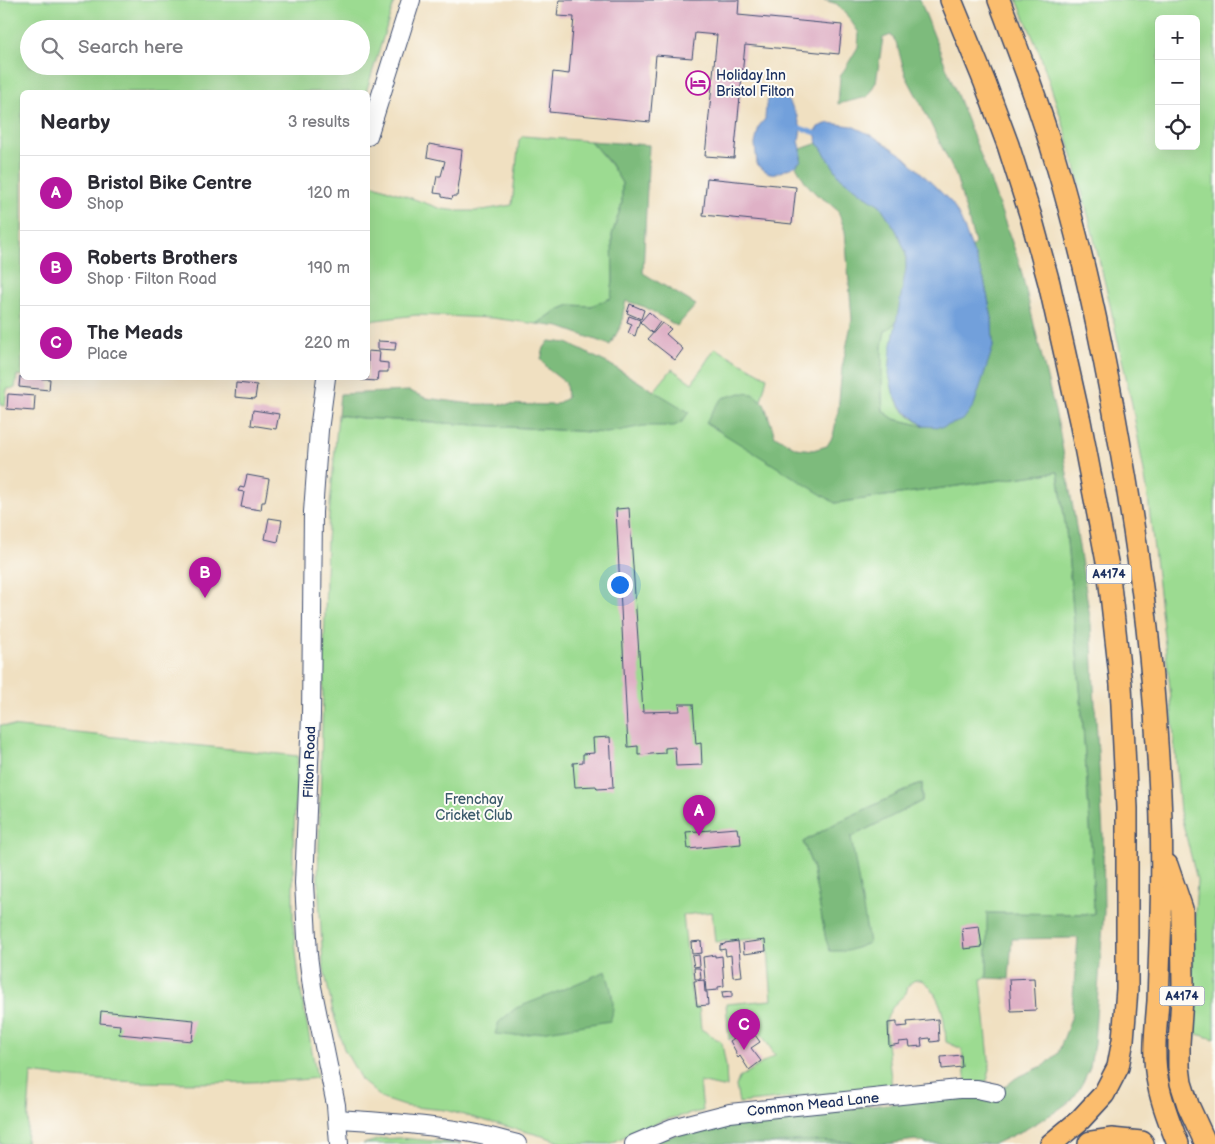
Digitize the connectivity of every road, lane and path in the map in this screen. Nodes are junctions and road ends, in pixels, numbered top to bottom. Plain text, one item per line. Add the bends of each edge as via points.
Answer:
1 (411, 0) edge
2 (951, 0) edge
3 (999, 0) edge
4 (370, 130) edge
5 (326, 380) edge
6 (1161, 846) junction
7 (996, 1093) dead end
8 (338, 1119) junction
9 (339, 1144) edge
10 (517, 1144) edge
11 (634, 1144) edge
12 (1051, 1144) edge
13 (1091, 1144) edge
14 (1141, 1144) edge
15 (1178, 1144) edge
16 (1206, 1144) edge

1 - 4 street
2 - 12 main road, A4174 via 1008,145 1049,283 1080,420 1108,568 1121,685 1127,808 1127,990 1123,1040 1118,1067 1104,1094
3 - 6 main road, A4174 via 1060,176 1084,269 1112,403 1131,506 1146,619 1158,746
5 - 8 street, Filton Road via 314,512 304,883 312,987
6 - 15 main road, A4174 via 1156,1067 1162,1099
6 - 16 main road, A4174 via 1182,909 1181,1083
7 - 11 street, Common Mead Lane via 959,1089 730,1113 672,1128
8 - 9 street, Filton Road
8 - 10 street via 442,1128
13 - 14 highway via 1111,1140

